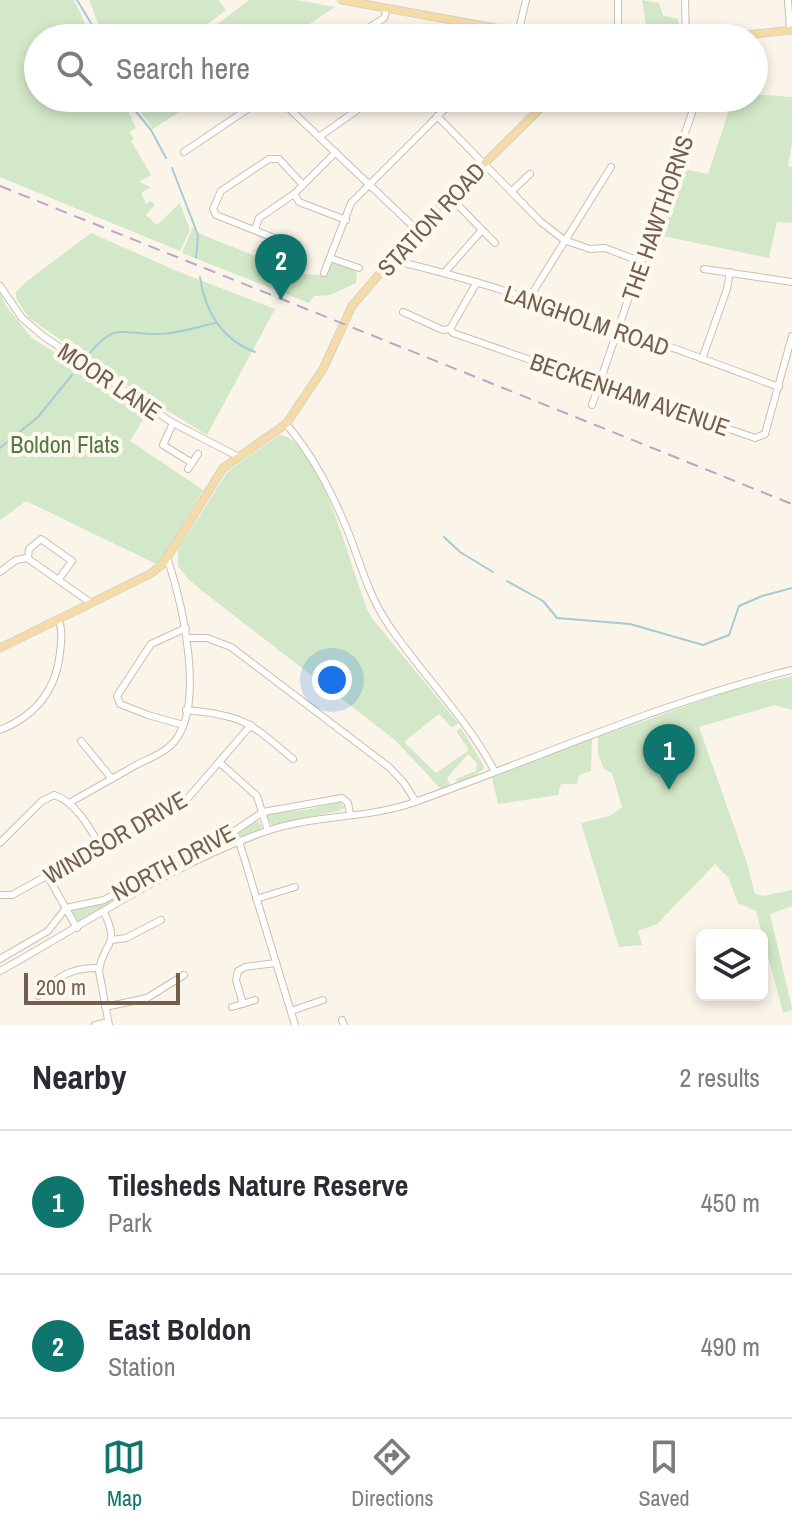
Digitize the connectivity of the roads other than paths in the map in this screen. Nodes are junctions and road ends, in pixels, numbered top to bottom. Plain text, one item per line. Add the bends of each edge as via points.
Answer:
1 (342, 0) edge
2 (526, 0) edge
3 (618, 0) edge
4 (685, 0) edge
5 (788, 0) edge
6 (387, 8) junction
7 (375, 24) edge
8 (465, 24) edge
9 (521, 24) edge
10 (618, 24) edge
11 (686, 24) edge
12 (791, 30) edge
13 (768, 33) edge
14 (243, 112) edge
15 (293, 112) edge
16 (354, 112) edge
17 (441, 112) edge
18 (537, 112) edge
19 (692, 112) edge
20 (437, 116) junction
21 (319, 137) junction
22 (184, 152) dead end
23 (336, 152) junction
24 (485, 162) junction
25 (611, 167) dead end
26 (530, 174) dead end
27 (369, 184) junction
28 (303, 185) junction
29 (513, 190) junction
30 (294, 194) junction
31 (450, 197) junction
32 (346, 220) junction
33 (255, 230) junction
34 (417, 230) junction
35 (482, 230) junction
36 (564, 240) junction
37 (495, 243) dead end
38 (289, 244) dead end
39 (330, 258) junction
40 (392, 260) junction
41 (642, 262) junction
42 (359, 268) dead end
43 (704, 269) dead end
44 (445, 272) junction
45 (730, 272) junction
46 (324, 273) dead end
47 (477, 282) junction
48 (792, 282) edge
49 (0, 286) edge
50 (528, 300) junction
51 (403, 312) dead end
52 (450, 329) junction
53 (618, 329) junction
54 (792, 336) edge
55 (702, 359) junction
56 (599, 383) junction
57 (779, 387) junction
58 (592, 405) dead end
59 (173, 423) junction
60 (286, 424) junction
61 (198, 454) dead end
62 (237, 456) junction
63 (167, 557) junction
64 (28, 558) junction
65 (0, 572) edge
66 (59, 579) junction
67 (91, 603) junction
68 (59, 621) junction
69 (186, 628) junction
70 (188, 638) junction
71 (0, 648) edge
72 (792, 670) edge
73 (186, 710) junction
74 (183, 725) junction
75 (251, 725) junction
76 (0, 730) edge
77 (81, 741) dead end
78 (293, 759) dead end
79 (220, 763) junction
80 (495, 772) junction
81 (112, 779) junction
82 (416, 802) junction
83 (69, 803) junction
84 (263, 812) junction
85 (350, 814) junction
86 (268, 831) junction
87 (239, 841) junction
88 (0, 843) edge
89 (100, 846) junction
90 (47, 875) junction
91 (295, 887) dead end
92 (0, 895) edge
93 (256, 899) junction
94 (66, 908) junction
95 (104, 912) junction
96 (161, 920) dead end
97 (77, 928) junction
98 (112, 940) junction
99 (0, 959) edge
100 (276, 963) junction
101 (99, 968) junction
102 (0, 971) edge
103 (184, 975) dead end
104 (38, 996) dead end
105 (255, 1000) dead end
106 (323, 1000) dead end
107 (243, 1004) junction
108 (105, 1007) junction
109 (232, 1007) dead end
110 (291, 1011) junction
111 (109, 1023) edge
112 (95, 1025) edge
113 (295, 1025) edge

1 - 6 main road
2 - 9 street
3 - 10 street
4 - 11 street
5 - 12 street
6 - 7 street
6 - 8 main road
12 - 13 main road
14 - 22 street
15 - 21 street
16 - 21 street
17 - 20 street
18 - 24 main road, STATION ROAD
19 - 41 street, THE HAWTHORNS
20 - 24 street
20 - 27 street
21 - 23 street
23 - 27 street
23 - 28 street
24 - 29 street
24 - 31 main road, STATION ROAD
25 - 36 street
26 - 29 street
27 - 32 street via 351,203
27 - 34 street
28 - 30 street
28 - 33 street via 279,159 269,159 221,191 213,209 216,215
29 - 36 street
30 - 32 street via 299,202
30 - 33 street via 259,218
31 - 34 main road, STATION ROAD
31 - 35 street
32 - 39 street
33 - 38 street
34 - 40 main road, STATION ROAD
35 - 37 street
35 - 44 street
36 - 41 street
36 - 50 street
39 - 42 street
39 - 46 street
40 - 44 street, LANGHOLM ROAD
40 - 60 main road, STATION ROAD via 352,306 323,369
41 - 53 street, THE HAWTHORNS
43 - 45 street
44 - 47 street, LANGHOLM ROAD
45 - 48 street
45 - 55 street
47 - 50 street, LANGHOLM ROAD
47 - 52 street
49 - 59 street, MOOR LANE via 33,328
50 - 53 street, LANGHOLM ROAD
51 - 52 street, BECKENHAM AVENUE
52 - 56 street, BECKENHAM AVENUE
53 - 55 street, LANGHOLM ROAD
53 - 56 street, THE HAWTHORNS
54 - 57 street
55 - 57 street, LANGHOLM ROAD
56 - 57 street, BECKENHAM AVENUE via 755,438 765,434
56 - 58 street, THE HAWTHORNS
59 - 61 street via 163,445 190,466
59 - 62 street, MOOR LANE
60 - 62 main road
60 - 80 street via 323,476 387,623
62 - 63 main road via 223,468
63 - 67 main road via 150,574
63 - 69 street
64 - 65 street
64 - 66 street
64 - 66 street via 29,549 41,539 72,561
66 - 67 street
67 - 68 main road
68 - 71 main road
68 - 76 street via 58,667 49,691 30,714
69 - 70 street
69 - 74 street via 151,644 117,696 120,704 135,711
70 - 73 street
70 - 82 street via 213,639 243,655 389,767
72 - 80 street via 645,713
73 - 74 street
73 - 75 street via 231,716
74 - 81 street via 172,745
75 - 78 street
75 - 79 street, WINDSOR DRIVE
77 - 81 street
79 - 84 street via 252,790
79 - 89 street, WINDSOR DRIVE via 188,798
80 - 82 street
81 - 83 street
82 - 85 street
83 - 88 street via 47,797
83 - 89 street
84 - 85 street, NORTH DRIVE via 342,798
84 - 86 street
84 - 94 street, NORTH DRIVE via 104,900
85 - 86 street via 306,819
86 - 87 street
87 - 93 street
87 - 95 street
89 - 90 street, WINDSOR DRIVE
90 - 92 street, WINDSOR DRIVE via 12,895
90 - 94 street
91 - 93 street
93 - 100 street
94 - 97 street
94 - 99 street via 48,931
95 - 97 street
95 - 98 street
96 - 98 street
97 - 102 street
98 - 101 street
100 - 107 street via 238,971
100 - 110 street
101 - 104 street via 64,974
101 - 108 street
103 - 108 street via 147,998
105 - 107 street
106 - 110 street
107 - 109 street
108 - 111 street
110 - 113 street
111 - 112 street

